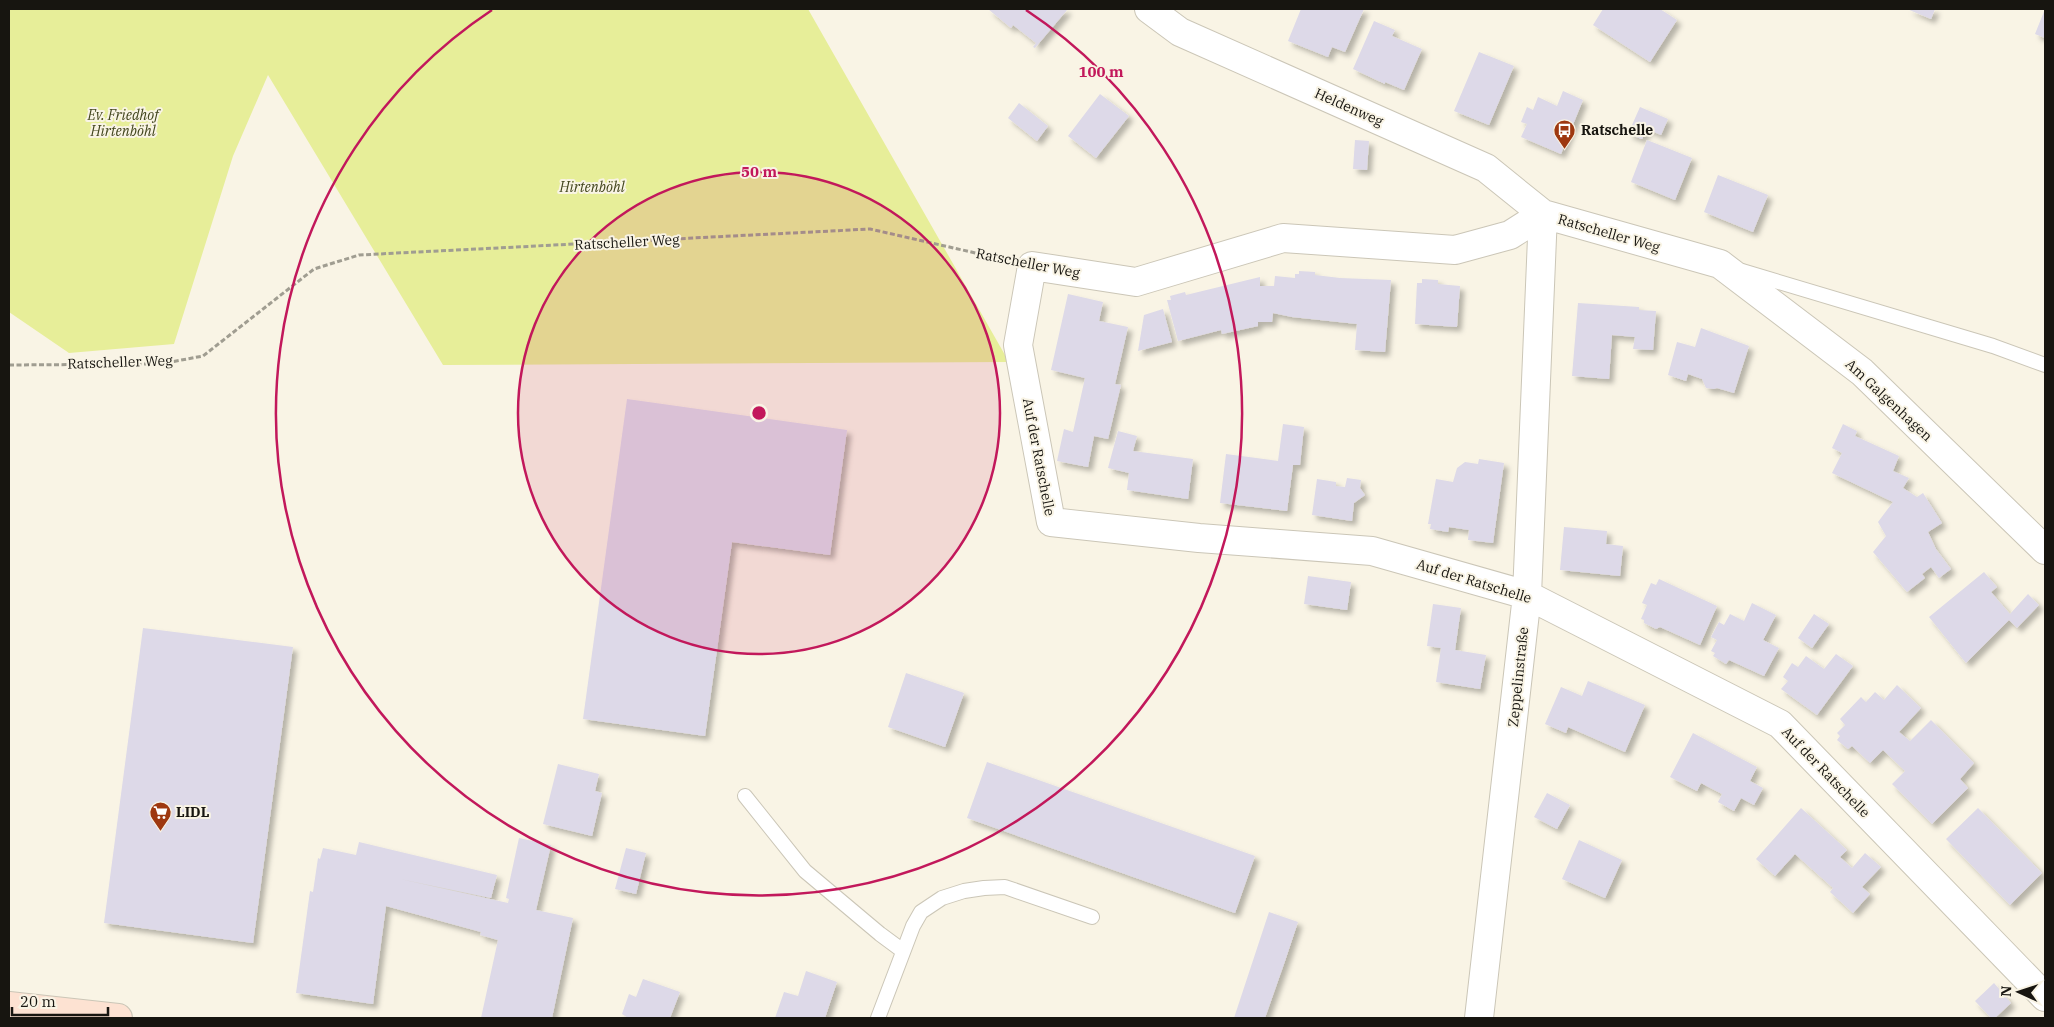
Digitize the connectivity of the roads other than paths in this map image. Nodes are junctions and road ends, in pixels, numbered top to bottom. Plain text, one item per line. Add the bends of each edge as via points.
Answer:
1 (1149, 9) edge
2 (1543, 214) junction
3 (1720, 264) junction
4 (1032, 266) joint
5 (2045, 365) edge
6 (2045, 550) edge
7 (1527, 595) junction
8 (745, 796) dead end
9 (1092, 917) dead end
10 (903, 951) junction
11 (2045, 997) edge
12 (18, 1011) edge
13 (118, 1018) edge
14 (878, 1018) edge
15 (1479, 1018) edge

1 - 2 street, Heldenweg via 1180,32 1486,168
2 - 3 street, Ratscheller Weg
2 - 4 street, Ratscheller Weg via 1510,235 1455,250 1283,238 1136,282
2 - 7 street, Zeppelinstraße
3 - 5 lane, Ratscheller Weg via 1993,346
3 - 6 street, Am Galgenhagen via 1862,372
4 - 7 street, Auf der Ratschelle via 1018,344 1051,522 1199,538 1372,551
7 - 11 street, Auf der Ratschelle via 1780,724
7 - 15 street, Zeppelinstraße
8 - 10 lane via 805,871
9 - 10 lane via 1005,887 964,891 942,898 921,912
10 - 14 lane
12 - 13 main road

